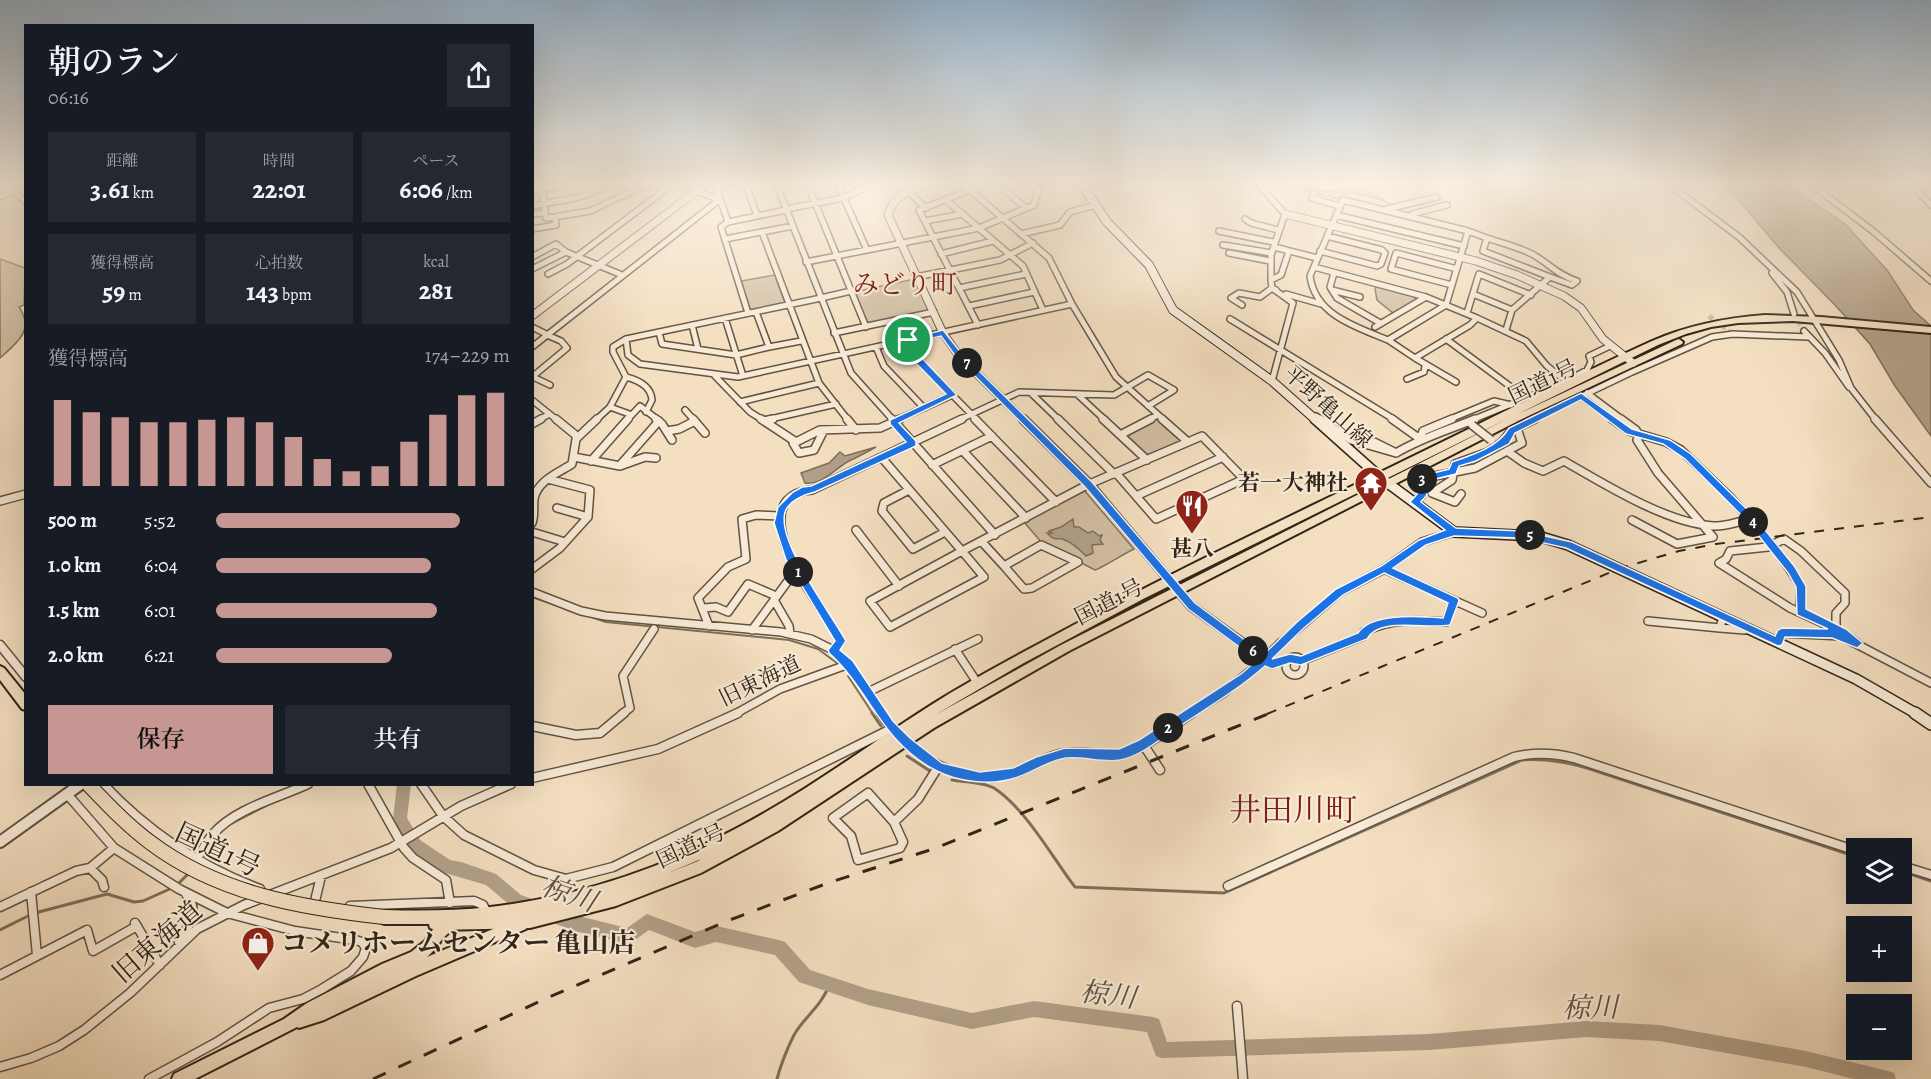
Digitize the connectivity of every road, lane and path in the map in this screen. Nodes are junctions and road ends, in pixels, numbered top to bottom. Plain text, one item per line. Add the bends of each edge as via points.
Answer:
1 (607, 233) edge
2 (642, 233) edge
3 (676, 233) edge
4 (723, 233) edge
5 (755, 233) edge
6 (763, 233) edge
7 (796, 233) edge
8 (827, 233) edge
9 (859, 233) edge
10 (896, 233) edge
11 (930, 233) edge
12 (951, 233) edge
13 (985, 233) edge
14 (1118, 233) edge
15 (1232, 233) edge
16 (1277, 233) edge
17 (1365, 233) edge
18 (1412, 233) edge
19 (1467, 233) edge
20 (1478, 233) edge
21 (1734, 233) edge
22 (1876, 233) edge
23 (1021, 234) edge
24 (1236, 234) junction
25 (1327, 236) joint
26 (932, 237) junction
27 (1487, 238) junction
28 (725, 239) junction
29 (993, 241) junction
30 (900, 243) junction
31 (1033, 243) junction
32 (1274, 244) junction
33 (1223, 245) dead end
34 (1231, 246) junction
35 (1464, 246) junction
36 (867, 250) junction
37 (1289, 250) junction
38 (566, 252) junction
39 (1230, 253) dead end
40 (1272, 253) junction
41 (941, 254) junction
42 (1011, 255) junction
43 (1319, 255) junction
44 (534, 256) edge
45 (576, 256) junction
46 (837, 256) junction
47 (1461, 257) junction
48 (1760, 257) junction
49 (1270, 261) junction
50 (806, 262) junction
51 (599, 266) junction
52 (1314, 267) junction
53 (534, 268) edge
54 (1457, 269) junction
55 (950, 271) junction
56 (1334, 273) junction
57 (548, 274) dead end
58 (1026, 274) junction
59 (622, 275) junction
60 (916, 277) junction
61 (1550, 277) junction
62 (1271, 278) junction
63 (1931, 281) edge
64 (1452, 285) junction
65 (1541, 286) junction
66 (959, 288) junction
67 (1272, 288) junction
68 (1332, 290) junction
69 (851, 291) junction
70 (1035, 292) junction
71 (1473, 294) junction
72 (1531, 295) junction
73 (1360, 297) dead end
74 (1426, 297) junction
75 (821, 298) junction
76 (1072, 304) junction
77 (1321, 304) junction
78 (789, 305) junction
79 (1242, 305) dead end
80 (1446, 305) junction
81 (969, 306) junction
82 (1043, 310) junction
83 (1512, 310) junction
84 (756, 312) junction
85 (934, 312) junction
86 (748, 313) junction
87 (1467, 314) junction
88 (1794, 314) tunnel mouth
89 (534, 315) edge
90 (725, 318) junction
91 (1477, 318) junction
92 (1230, 319) dead end
93 (1819, 324) junction
94 (692, 325) junction
95 (978, 325) junction
96 (866, 327) junction
97 (534, 328) edge
98 (1506, 330) junction
99 (1931, 330) edge
100 (660, 332) junction
101 (834, 333) junction
102 (943, 333) junction
103 (548, 335) junction
104 (1931, 335) edge
105 (626, 339) junction
106 (1446, 339) junction
107 (908, 340) junction
108 (1388, 340) junction
109 (801, 341) junction
110 (534, 346) edge
111 (1610, 346) junction
112 (769, 347) junction
113 (876, 347) junction
114 (698, 349) junction
115 (1281, 351) junction
116 (843, 354) junction
117 (736, 355) junction
118 (1415, 358) junction
119 (1629, 360) junction
120 (809, 362) junction
121 (1425, 366) junction
122 (534, 376) edge
123 (714, 376) junction
124 (743, 376) junction
125 (534, 377) edge
126 (626, 377) junction
127 (1407, 380) dead end
128 (1565, 380) junction
129 (1272, 381) junction
130 (1456, 382) dead end
131 (819, 383) junction
132 (550, 385) dead end
133 (1128, 388) junction
134 (1851, 388) junction
135 (1031, 393) junction
136 (1077, 394) junction
137 (952, 395) junction
138 (1586, 396) junction
139 (1526, 398) junction
140 (1003, 400) junction
141 (534, 402) edge
142 (740, 402) junction
143 (836, 404) junction
144 (1511, 405) junction
145 (1148, 406) junction
146 (610, 407) junction
147 (924, 408) junction
148 (1303, 409) junction
149 (685, 410) dead end
150 (646, 412) junction
151 (548, 414) junction
152 (632, 415) junction
153 (972, 415) junction
154 (1158, 415) junction
155 (659, 421) junction
156 (695, 421) junction
157 (764, 421) junction
158 (893, 422) junction
159 (534, 423) edge
160 (1470, 423) junction
161 (1517, 428) junction
162 (824, 430) junction
163 (856, 430) junction
164 (667, 431) junction
165 (705, 433) dead end
166 (1120, 435) junction
167 (992, 436) junction
168 (1639, 436) junction
169 (578, 437) junction
170 (1420, 439) junction
171 (672, 440) dead end
172 (796, 442) junction
173 (1188, 442) junction
174 (913, 443) junction
175 (1498, 446) junction
176 (963, 451) junction
177 (1507, 451) junction
178 (574, 457) junction
179 (1223, 457) junction
180 (656, 458) dead end
181 (882, 458) junction
182 (1147, 459) junction
183 (591, 461) junction
184 (932, 465) junction
185 (620, 466) junction
186 (1453, 472) junction
187 (1115, 473) junction
188 (548, 479) junction
189 (1385, 481) junction
190 (1931, 483) edge
191 (1089, 484) junction
192 (909, 490) junction
193 (1461, 494) dead end
194 (24, 495) edge
195 (1136, 496) junction
196 (0, 501) edge
197 (1056, 502) junction
198 (1415, 502) junction
199 (556, 508) dead end
200 (780, 516) junction
201 (588, 517) junction
202 (534, 518) edge
203 (1026, 518) junction
204 (1751, 519) junction
205 (1632, 520) dead end
206 (1704, 524) junction
207 (856, 530) dead end
208 (945, 532) junction
209 (1454, 532) junction
210 (534, 533) edge
211 (995, 535) junction
212 (565, 542) junction
213 (982, 542) junction
214 (963, 552) junction
215 (1004, 566) junction
216 (534, 567) edge
217 (1384, 569) junction
218 (796, 570) junction
219 (899, 586) junction
220 (1174, 586) junction
221 (534, 593) edge
222 (775, 598) junction
223 (1454, 601) junction
224 (703, 608) junction
225 (1800, 612) junction
226 (1482, 613) dead end
227 (1722, 617) junction
228 (1648, 621) dead end
229 (709, 626) junction
230 (1720, 628) junction
231 (654, 629) dead end
232 (1836, 629) junction
233 (752, 630) junction
234 (790, 633) junction
235 (1757, 633) junction
236 (978, 639) dead end
237 (1778, 642) junction
238 (1281, 643) joint
239 (1857, 643) junction
240 (0, 645) edge
241 (956, 649) junction
242 (833, 650) junction
243 (1286, 661) junction
244 (1301, 661) junction
245 (1268, 662) junction
246 (849, 664) junction
247 (0, 670) edge
248 (1288, 670) junction
249 (24, 675) edge
250 (1931, 683) edge
251 (978, 684) junction
252 (868, 692) junction
253 (24, 702) edge
254 (1931, 724) edge
255 (534, 726) edge
256 (899, 734) junction
257 (1143, 744) junction
258 (938, 767) junction
259 (1160, 770) dead end
260 (534, 778) edge
261 (78, 786) edge
262 (90, 786) edge
263 (105, 786) edge
264 (303, 786) edge
265 (369, 786) edge
266 (422, 786) edge
267 (506, 786) edge
268 (66, 794) junction
269 (442, 816) junction
270 (894, 822) junction
271 (0, 842) edge
272 (402, 843) junction
273 (1846, 847) edge
274 (114, 848) junction
275 (199, 863) junction
276 (90, 868) junction
277 (1912, 869) edge
278 (1931, 875) edge
279 (321, 876) junction
280 (1228, 886) dead end
281 (104, 887) dead end
282 (178, 889) junction
283 (31, 892) junction
284 (274, 892) junction
285 (315, 902) junction
286 (450, 903) junction
287 (0, 907) edge
288 (485, 909) dead end
289 (509, 912) junction
290 (227, 913) junction
291 (423, 919) junction
292 (530, 921) junction
293 (445, 924) junction
294 (177, 947) junction
295 (37, 955) junction
296 (160, 965) junction
297 (0, 975) edge
298 (1237, 1009) dead end
299 (289, 1024) junction
300 (0, 1067) edge
301 (149, 1079) edge
302 (179, 1079) edge
303 (1243, 1079) edge

1 - 45 street
2 - 51 street
3 - 59 street
4 - 28 street
5 - 28 street
6 - 78 street
7 - 50 street
8 - 46 street
9 - 36 street
10 - 30 street
11 - 26 street
12 - 26 street
13 - 29 street
14 - 129 main road, 平野亀山線 via 1149,265 1173,310
15 - 24 street
16 - 32 street
17 - 47 street
18 - 35 street
19 - 35 street
20 - 27 street
21 - 48 street
22 - 63 street
23 - 31 street
24 - 32 street
24 - 34 street
25 - 43 street
25 - 43 street via 1382,250 1385,253 1381,264
26 - 30 street
26 - 41 street
27 - 61 street via 1483,251
27 - 61 street via 1530,253 1560,275 1577,281 1570,284
28 - 86 street
29 - 41 street
29 - 42 street
30 - 36 street
30 - 60 street
31 - 42 street
31 - 76 street via 1051,262
32 - 37 street
32 - 40 street
33 - 34 street
34 - 40 street
35 - 47 street
36 - 46 street
37 - 43 street
37 - 62 street via 1281,275
38 - 44 street via 556,244
38 - 45 street
38 - 53 street
39 - 49 street
40 - 49 street
41 - 55 street
42 - 55 street
42 - 58 street
43 - 52 street
45 - 51 street
45 - 57 street
46 - 50 street
46 - 69 street
47 - 54 street
47 - 65 street
48 - 88 street via 1787,292
48 - 93 street via 1797,292
49 - 62 street
50 - 75 street
51 - 59 street
51 - 89 street
52 - 56 street
52 - 77 street via 1310,282
54 - 64 street
54 - 64 street via 1396,253 1391,270
55 - 60 street
55 - 66 street
56 - 68 street via 1330,281
56 - 74 street
58 - 66 street
58 - 70 street
59 - 103 street
60 - 85 street
61 - 65 street
62 - 67 street
64 - 80 street
65 - 72 street
65 - 111 street via 1581,308
66 - 81 street
67 - 77 street
67 - 79 street via 1260,297 1239,292 1230,298
67 - 115 street via 1293,303
68 - 73 street
68 - 74 street via 1337,298 1378,325
69 - 75 street
69 - 96 street
70 - 81 street
70 - 82 street
71 - 72 street via 1479,274
71 - 83 street
71 - 87 street
72 - 83 street
74 - 80 street
75 - 78 street
75 - 101 street
76 - 82 street
76 - 133 street via 1116,377
77 - 108 street via 1359,328
78 - 84 street
78 - 109 street
80 - 87 street
80 - 108 street
81 - 95 street
82 - 95 street
83 - 98 street
84 - 86 street
84 - 112 street
85 - 96 street
85 - 102 street
86 - 90 street
87 - 91 street
90 - 94 street
90 - 117 street
91 - 98 street
91 - 106 street
92 - 115 street
93 - 99 main road, 国道1号
93 - 104 main road, 国道1号
93 - 119 main road, 国道1号 via 1714,329
93 - 134 street
94 - 100 street
94 - 114 street
95 - 102 street
96 - 101 street
97 - 103 street
98 - 128 street via 1530,346 1544,367
100 - 105 street
100 - 114 street via 662,344
101 - 116 street
102 - 107 street
102 - 140 street via 959,356
103 - 110 street
103 - 122 street via 567,348
105 - 123 street via 628,355 640,364
105 - 126 street via 613,350
106 - 118 street
106 - 139 street
107 - 113 street
107 - 137 street via 915,357
108 - 118 street
109 - 112 street
109 - 120 street
111 - 119 street
111 - 128 street via 1589,356 1587,370
112 - 117 street
113 - 116 street
113 - 147 street via 884,366
114 - 117 street
115 - 129 street
115 - 170 street via 1383,412
116 - 120 street
116 - 158 street via 854,376
117 - 124 street
118 - 121 street
119 - 189 main road, 国道1号
120 - 124 street
120 - 131 street
121 - 127 street via 1424,372
121 - 130 street
123 - 124 street
123 - 142 street
125 - 132 street
126 - 146 street
126 - 150 street via 635,379 651,393
128 - 139 street
129 - 148 main road, 平野亀山線
131 - 142 street
131 - 143 street
133 - 136 street via 1114,395
133 - 145 street
133 - 145 street via 1148,375 1174,390
134 - 138 street via 1826,353 1806,334 1733,334 1712,337
134 - 190 street
135 - 136 street
135 - 140 street via 1019,392
135 - 187 street
136 - 166 street
137 - 147 street
137 - 153 street
138 - 161 street
138 - 168 street
139 - 144 street
140 - 153 street
140 - 191 street
141 - 151 street
142 - 157 street
143 - 157 street
143 - 163 street
144 - 160 street
144 - 170 street via 1494,401 1423,431
145 - 154 street
146 - 152 street
146 - 169 street
147 - 158 street
148 - 170 street via 1351,440 1374,442 1396,453
148 - 189 main road, 平野亀山線
149 - 156 street
150 - 152 street via 640,406
150 - 155 street
151 - 159 street
151 - 169 street
152 - 183 street
153 - 167 street
153 - 174 street
154 - 166 street
154 - 173 street
155 - 164 street
155 - 185 street
156 - 164 street
156 - 165 street
157 - 172 street
158 - 163 street via 876,429
158 - 174 street
160 - 170 street
160 - 175 street, bridge
161 - 175 street
161 - 177 street via 1522,443
162 - 163 street
162 - 172 street
162 - 172 street via 814,450 800,453
164 - 171 street
166 - 182 street
167 - 176 street
167 - 197 street
168 - 204 street via 1681,450
168 - 206 street via 1637,440 1649,461
169 - 178 street
173 - 179 street via 1202,436
173 - 182 street
174 - 181 street
174 - 184 street
175 - 186 street via 1455,464
176 - 184 street
176 - 203 street
177 - 186 street via 1474,468
177 - 206 street via 1543,471 1564,461 1679,518
178 - 183 street
178 - 188 street via 572,464
179 - 195 street
179 - 195 street via 1244,479 1156,519
180 - 185 street via 645,457
181 - 192 street
181 - 200 street via 797,494 782,507
182 - 187 street
183 - 185 street
184 - 211 street
186 - 193 street via 1452,480 1432,493 1455,502
186 - 198 street via 1420,479 1422,495
187 - 191 street
187 - 195 street
188 - 201 street via 590,490
188 - 202 street via 536,494
189 - 198 main road, 平野亀山線
189 - 220 main road, 国道1号
191 - 197 street
191 - 220 street
192 - 208 street
192 - 208 street via 884,503 882,511 913,549
194 - 196 street
197 - 203 street
198 - 209 main road, 平野亀山線
199 - 201 street
200 - 218 street via 780,532
200 - 224 street via 741,519 747,555 728,567 698,597
201 - 212 street
203 - 211 street
204 - 206 street via 1717,526
204 - 225 street, bridge via 1801,586
205 - 206 street via 1677,544 1713,537
207 - 219 street
208 - 214 street
209 - 217 street via 1422,542
209 - 227 main road via 1522,534 1557,541
210 - 212 street
211 - 213 street
212 - 216 street
213 - 214 street
213 - 215 street
214 - 219 street
214 - 219 street via 984,577 891,627 870,601
215 - 215 street via 1041,545 1078,562 1024,589
217 - 223 street
217 - 238 street via 1340,592
218 - 222 street
218 - 242 street via 841,641
220 - 245 street via 1191,606
220 - 251 main road, 国道1号 via 1069,633
220 - 256 main road, 国道1号 via 930,724
221 - 229 street via 596,615
222 - 224 street via 747,584 728,612 716,607
222 - 233 street
222 - 234 street
223 - 226 street
223 - 244 street via 1446,622 1411,620 1377,625 1363,636
224 - 229 street
225 - 232 street
225 - 232 street via 1719,563 1735,549 1768,547 1784,539 1845,593 1845,603 1836,613
227 - 230 street
227 - 235 main road
228 - 230 street
229 - 233 street
230 - 235 street
231 - 255 street via 623,676 630,708 600,733 576,735
232 - 239 street
233 - 234 street
234 - 242 street
235 - 237 main road
236 - 241 street
237 - 239 street via 1782,633 1788,633 1833,634
237 - 254 main road via 1877,689
238 - 245 street
239 - 250 street
240 - 249 street
241 - 251 street
241 - 252 street
242 - 246 street
243 - 244 street
243 - 245 street
243 - 248 street
244 - 248 street via 1301,673
245 - 248 street
245 - 257 street
246 - 252 street
246 - 260 street, 旧東海道 via 780,689 738,713 658,749
247 - 253 main road
251 - 256 main road, 国道1号
252 - 256 street
256 - 258 street
256 - 269 street via 613,867 566,879 534,870 484,846
256 - 289 main road, 国道1号 via 762,822 700,855 621,885
256 - 292 main road, 国道1号 via 820,798 732,851 638,891
257 - 258 street via 1120,754 1065,753 996,776 980,777
257 - 259 street
258 - 270 street via 918,799
261 - 268 street
262 - 291 main road, 国道1号, bridge via 111,812 146,840 189,869 242,891 300,908
263 - 275 street via 140,822
264 - 275 street via 220,826 209,838
265 - 272 street
266 - 269 street
267 - 269 street, 旧東海道
268 - 271 street
268 - 274 street
269 - 272 street, 旧東海道
270 - 270 street via 868,793 833,818 850,836 858,861 900,848 903,842
272 - 279 street, 旧東海道
272 - 286 street via 413,858 446,880
273 - 280 street via 1583,760 1539,753 1514,757
274 - 276 street
274 - 282 street
275 - 284 street
276 - 281 street
276 - 283 street
277 - 278 street
279 - 284 street, 旧東海道
279 - 285 street
282 - 290 street
282 - 294 street via 191,899 195,909 193,921
283 - 287 street
283 - 295 street
284 - 285 street
284 - 290 street, 旧東海道
285 - 286 street via 362,907
286 - 288 street via 474,901
289 - 291 main road, 国道1号
289 - 293 main road
290 - 294 street, 旧東海道 via 197,929
290 - 301 street via 295,931 355,939 366,952 351,970 322,989 303,999 269,1008 243,1027
291 - 293 main road, 国道1号
292 - 293 main road, 国道1号
292 - 299 main road via 411,970 319,1015
293 - 299 main road via 430,946 416,957 368,978
294 - 296 street, 旧東海道
295 - 296 street via 87,930 93,951 136,925
295 - 297 street
296 - 300 street, 旧東海道 via 83,1033 40,1055
298 - 303 street
299 - 302 main road

